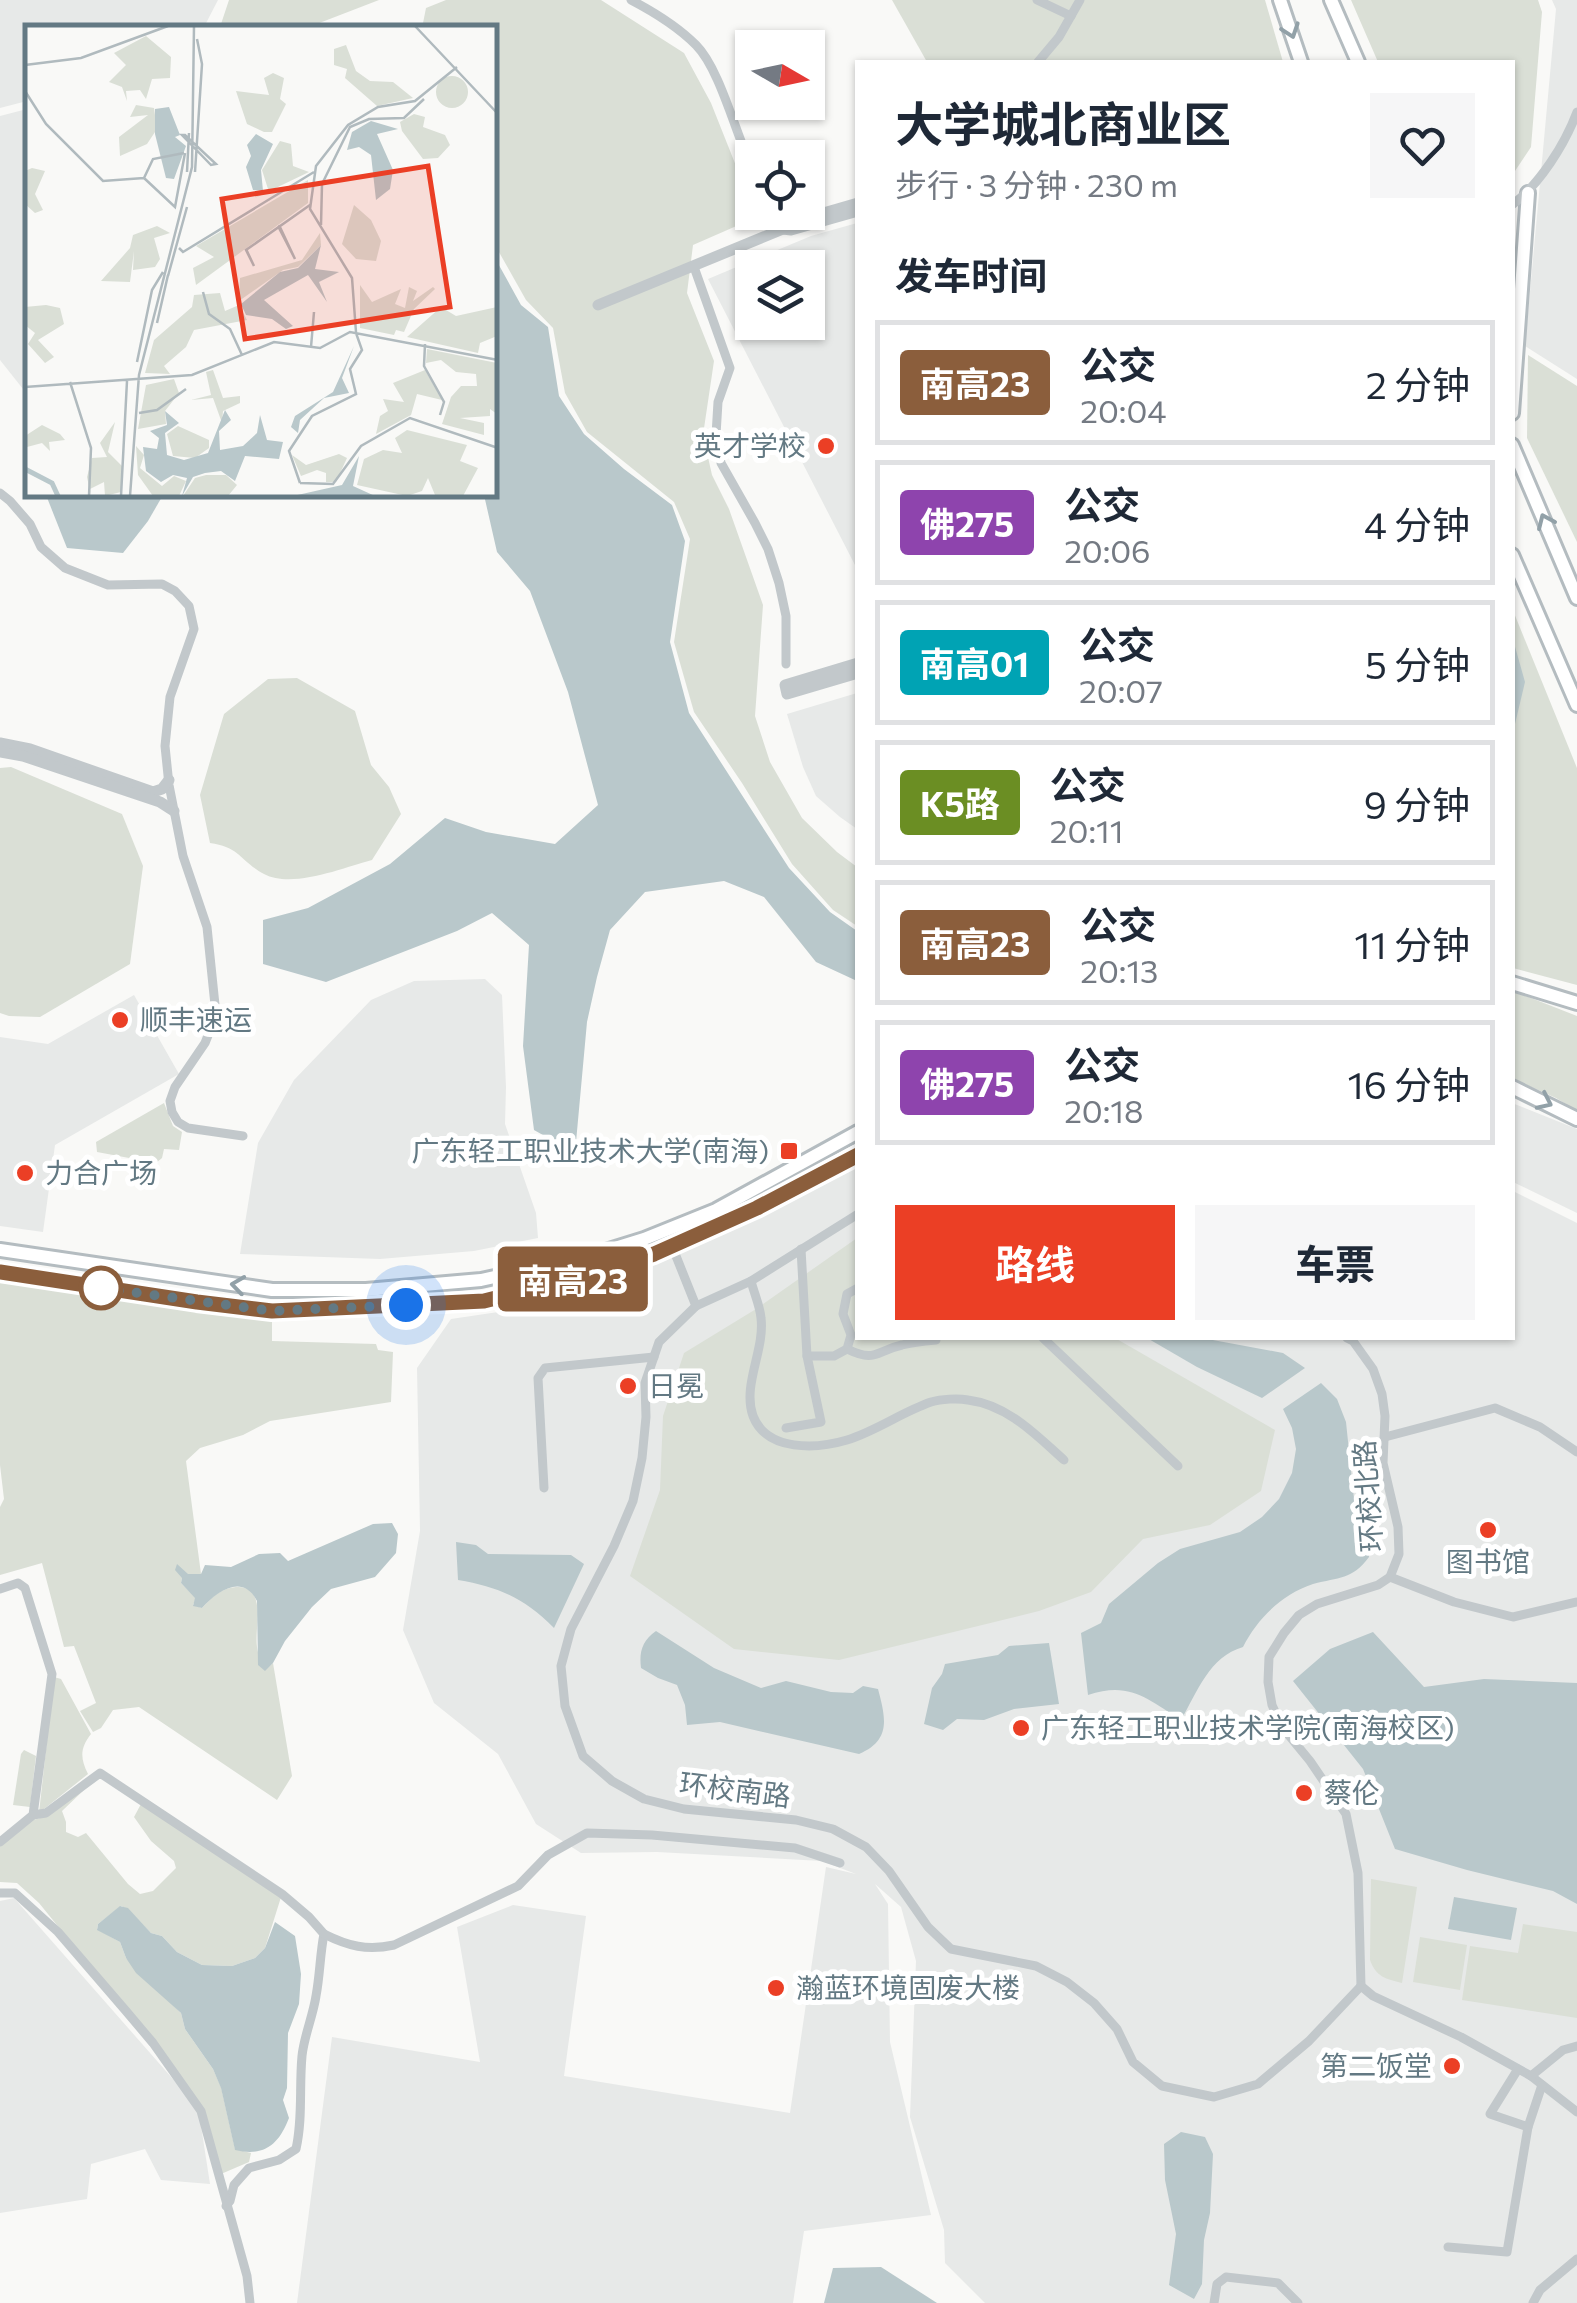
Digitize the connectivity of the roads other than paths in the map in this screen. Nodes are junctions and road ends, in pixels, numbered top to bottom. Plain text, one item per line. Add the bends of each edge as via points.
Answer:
1 (631, 0) edge
2 (1037, 0) edge
3 (1080, 0) edge
4 (1280, 0) edge
5 (1328, 0) edge
6 (1072, 16) junction
7 (1040, 60) edge
8 (1300, 60) edge
9 (1355, 60) edge
10 (1577, 112) edge
11 (1573, 137) edge
12 (741, 140) edge
13 (1528, 193) junction
14 (1515, 203) edge
15 (855, 204) edge
16 (855, 212) edge
17 (825, 213) edge
18 (825, 220) edge
19 (781, 230) edge
20 (694, 267) junction
21 (598, 305) dead end
22 (1515, 372) edge
23 (1515, 452) edge
24 (0, 493) edge
25 (1515, 562) edge
26 (1577, 598) edge
27 (855, 663) edge
28 (786, 664) dead end
29 (855, 673) edge
30 (1577, 705) edge
31 (0, 743) edge
32 (0, 752) edge
33 (169, 780) junction
34 (174, 811) junction
35 (1515, 984) edge
36 (1577, 1002) edge
37 (1515, 1088) edge
38 (1577, 1119) edge
39 (855, 1134) edge
40 (243, 1136) dead end
41 (855, 1156) edge
42 (855, 1216) edge
43 (672, 1246) junction
44 (801, 1249) junction
45 (0, 1250) edge
46 (0, 1272) edge
47 (751, 1281) junction
48 (855, 1290) edge
49 (696, 1306) junction
50 (936, 1340) edge
51 (1045, 1340) edge
52 (1352, 1340) edge
53 (846, 1348) junction
54 (807, 1356) junction
55 (654, 1357) junction
56 (786, 1428) dead end
57 (1385, 1437) junction
58 (1577, 1452) edge
59 (1064, 1460) dead end
60 (1178, 1466) dead end
61 (544, 1488) dead end
62 (1390, 1577) junction
63 (0, 1588) edge
64 (1577, 1602) edge
65 (33, 1815) junction
66 (0, 1842) edge
67 (840, 1863) dead end
68 (0, 1893) edge
69 (324, 1934) junction
70 (1362, 1986) junction
71 (1577, 2046) edge
72 (1518, 2069) junction
73 (1530, 2076) junction
74 (1542, 2085) junction
75 (1577, 2112) edge
76 (1528, 2127) junction
77 (226, 2206) junction
78 (1448, 2247) dead end
79 (1577, 2259) edge
80 (1285, 2290) junction
81 (250, 2303) edge
82 (1214, 2303) edge
83 (1282, 2303) edge
84 (1298, 2303) edge
85 (1533, 2303) edge

1 - 12 street via 699,47
2 - 6 street
3 - 6 street
4 -> 8 main road
5 - 9 main road
6 - 7 street
10 - 11 street
11 - 13 street
13 - 14 street
13 - 22 main road
15 - 17 street
16 - 18 street
19 - 20 street
20 - 21 street
20 - 28 street via 730,368 718,402 721,463 768,550 786,616
26 -> 23 main road
24 - 33 street via 65,568 108,586 162,584 190,606 194,629 166,723
25 - 30 main road
27 - 29 street via 786,689
31 - 33 street via 153,792
32 - 34 street
33 - 34 street
34 - 40 street via 206,927 216,1005 205,1043 170,1101 172,1112 188,1128
35 - 36 main road
37 -> 38 main road
39 -> 45 main road via 716,1210 644,1239 480,1280 272,1290
41 - 43 main road
42 - 44 street, 环校南路
43 - 46 main road via 484,1301 272,1311
43 - 49 street
44 - 47 street, 环校南路
44 - 54 street
47 - 49 street, 环校南路
47 - 59 street via 761,1318 750,1397 754,1418 777,1442 849,1440 934,1401 968,1399 1023,1423
48 - 53 street via 847,1294 843,1314 851,1335
49 - 55 street, 环校南路 via 658,1342
50 - 53 street via 864,1357
51 - 60 street
52 - 57 street, 环校北路 via 1382,1394
53 - 54 street via 834,1356
54 - 56 street via 821,1422
55 - 61 street via 545,1368 538,1378
55 - 70 street, 环校南路 via 645,1383 633,1501 571,1629 561,1666 564,1706 583,1756 644,1799 796,1820 834,1829 866,1847 951,1949 1036,1966 1067,1982 1117,2029 1132,2062 1162,2086 1214,2096 1258,2084
57 - 58 street via 1496,1408
57 - 62 street, 环校北路 via 1383,1464 1399,1554
62 - 64 street via 1512,1617
62 - 70 street, 环校北路 via 1299,1615 1269,1657 1272,1705 1282,1727 1346,1814 1358,1873
63 - 65 street via 25,1588 52,1674
65 - 66 street
65 - 69 street via 46,1813 100,1773 282,1894
67 - 69 street via 795,1848 587,1833 548,1855 518,1886 394,1945 356,1948
68 - 77 street via 14,1893 58,1932 153,2043 202,2111
69 - 77 street via 303,2046 296,2149 249,2168
70 - 72 street
71 - 73 street
72 - 73 street
72 - 76 street via 1490,2114
73 - 74 street
74 - 75 street
74 - 76 street
76 - 78 street via 1507,2252
77 - 81 street
79 - 85 street
80 - 82 street via 1278,2283 1226,2277 1217,2284
80 - 83 street
80 - 84 street

